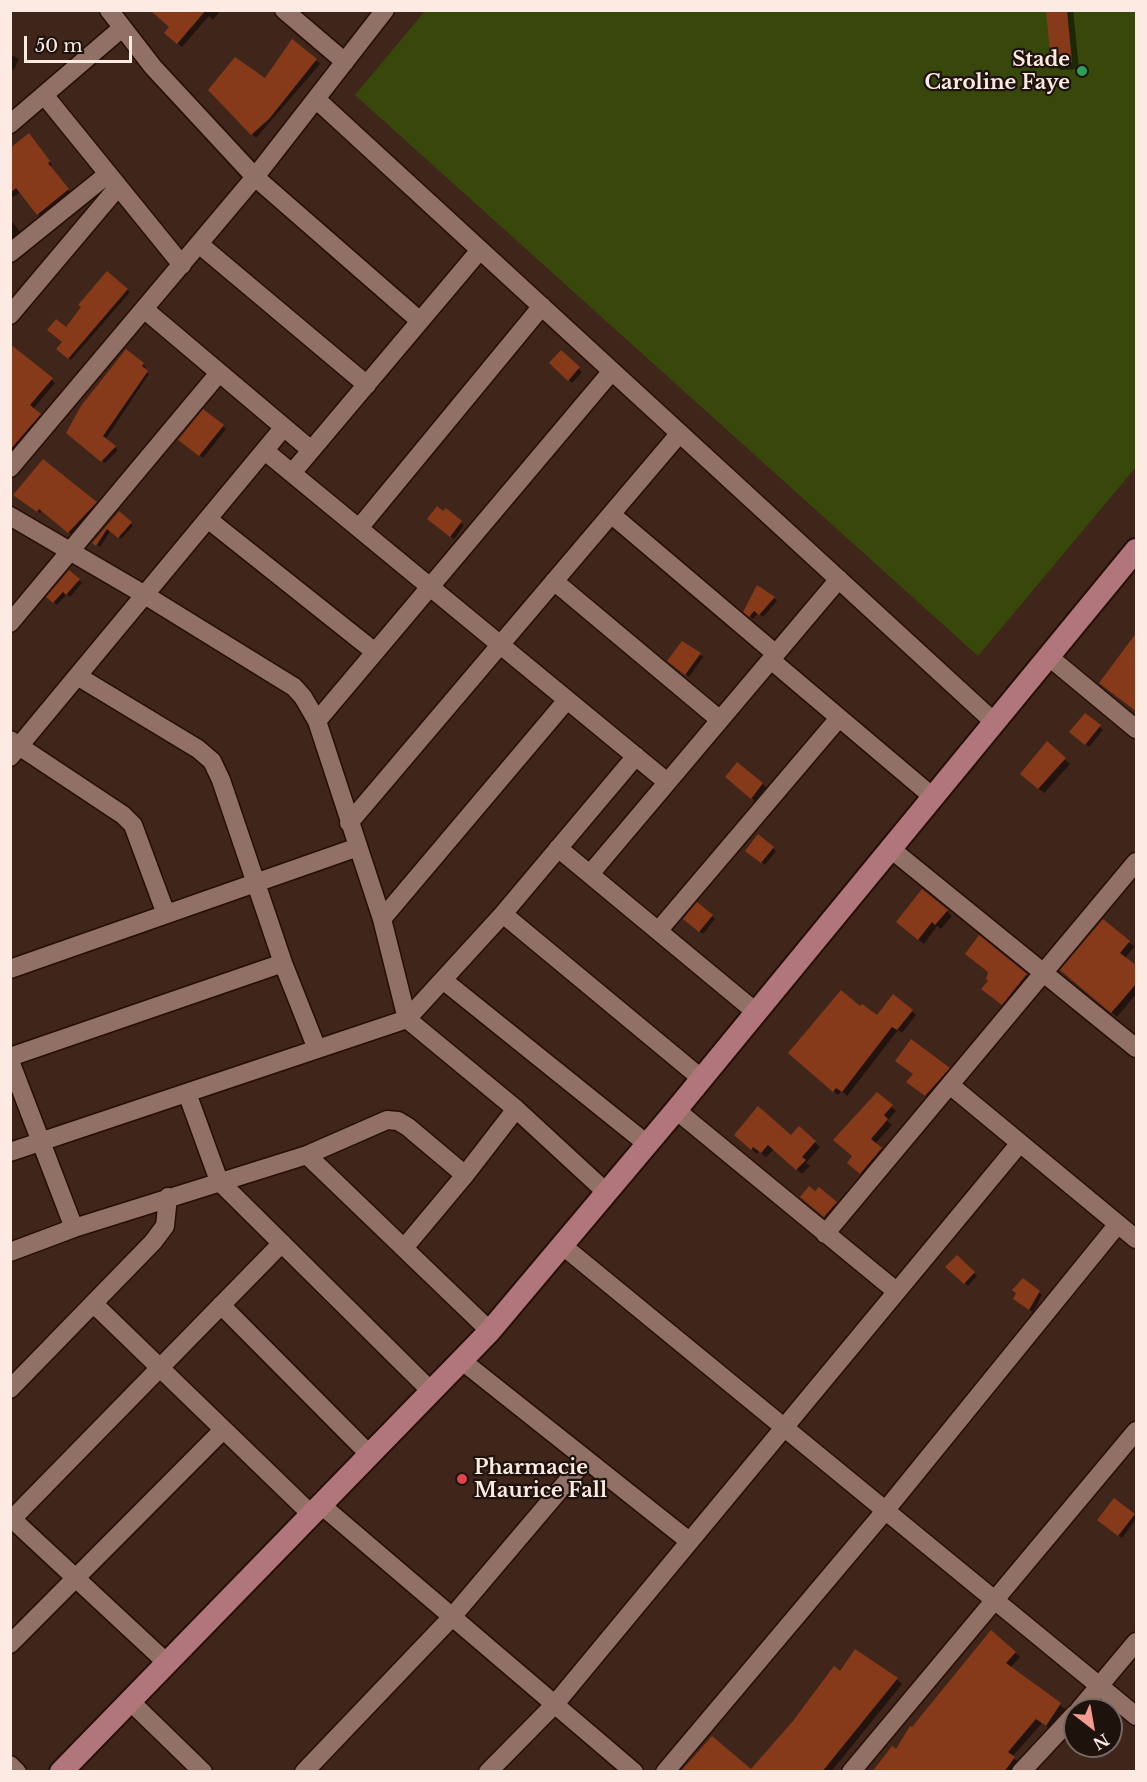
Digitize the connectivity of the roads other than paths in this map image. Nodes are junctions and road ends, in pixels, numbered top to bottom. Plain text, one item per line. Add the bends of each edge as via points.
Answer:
1 (109, 10) edge
2 (284, 10) edge
3 (385, 10) edge
4 (122, 28) junction
5 (345, 62) junction
6 (45, 96) junction
7 (316, 99) junction
8 (10, 124) edge
9 (255, 177) junction
10 (113, 181) junction
11 (199, 244) junction
12 (480, 250) junction
13 (10, 253) edge
14 (182, 265) junction
15 (542, 306) junction
16 (144, 309) junction
17 (10, 315) edge
18 (420, 321) junction
19 (612, 371) junction
20 (219, 373) junction
21 (367, 385) junction
22 (284, 428) junction
23 (680, 433) junction
24 (311, 450) junction
25 (265, 451) junction
26 (10, 468) edge
27 (292, 473) junction
28 (611, 514) junction
29 (10, 516) edge
30 (209, 520) junction
31 (358, 528) junction
32 (71, 550) junction
33 (1137, 550) edge
34 (839, 579) junction
35 (554, 581) junction
36 (430, 587) junction
37 (145, 595) junction
38 (10, 623) edge
39 (500, 645) junction
40 (375, 652) junction
41 (1048, 656) junction
42 (773, 657) junction
43 (79, 677) junction
44 (567, 700) junction
45 (839, 718) junction
46 (720, 720) junction
47 (317, 721) junction
48 (994, 722) junction
49 (1137, 729) edge
50 (13, 748) edge
51 (636, 756) junction
52 (667, 782) junction
53 (933, 797) junction
54 (349, 823) junction
55 (358, 847) junction
56 (558, 848) junction
57 (891, 849) junction
58 (1137, 862) edge
59 (590, 874) junction
60 (256, 884) junction
61 (166, 914) junction
62 (503, 914) junction
63 (382, 919) junction
64 (658, 931) junction
65 (283, 963) junction
66 (10, 969) edge
67 (1044, 973) junction
68 (442, 980) junction
69 (757, 1013) junction
70 (407, 1019) junction
71 (1137, 1048) edge
72 (317, 1049) junction
73 (10, 1059) edge
74 (702, 1079) junction
75 (950, 1085) junction
76 (187, 1093) junction
77 (516, 1109) junction
78 (676, 1110) junction
79 (40, 1142) junction
80 (1020, 1143) junction
81 (647, 1144) junction
82 (10, 1152) edge
83 (307, 1155) junction
84 (465, 1175) junction
85 (219, 1181) junction
86 (606, 1192) junction
87 (168, 1197) junction
88 (1118, 1224) junction
89 (74, 1228) junction
90 (825, 1234) junction
91 (1137, 1239) edge
92 (282, 1243) junction
93 (563, 1246) junction
94 (404, 1248) junction
95 (10, 1252) edge
96 (896, 1291) junction
97 (94, 1304) junction
98 (221, 1305) junction
99 (489, 1331) junction
100 (461, 1360) junction
101 (160, 1367) junction
102 (10, 1389) edge
103 (431, 1391) junction
104 (783, 1427) junction
105 (223, 1430) junction
106 (1137, 1431) edge
107 (369, 1454) junction
108 (586, 1459) junction
109 (316, 1509) junction
110 (885, 1511) junction
111 (11, 1518) edge
112 (689, 1541) junction
113 (76, 1578) junction
114 (994, 1600) junction
115 (452, 1617) junction
116 (1137, 1642) edge
117 (10, 1644) edge
118 (167, 1663) junction
119 (1101, 1686) junction
120 (1090, 1698) edge
121 (130, 1701) junction
122 (555, 1704) junction
123 (1137, 1716) edge
124 (1063, 1727) edge
125 (10, 1765) edge
126 (17, 1772) edge
127 (61, 1772) edge
128 (203, 1772) edge
129 (304, 1772) edge
130 (488, 1772) edge
131 (634, 1772) edge
132 (665, 1772) edge
133 (851, 1772) edge
134 (1021, 1772) edge

1 - 4 street
2 - 5 street
3 - 5 street
4 - 6 street
4 - 9 street via 174,92
5 - 7 street
6 - 8 street
6 - 10 street
7 - 9 street
7 - 12 street
9 - 11 street
9 - 18 street
10 - 13 street
10 - 14 street
10 - 17 street
11 - 14 street
11 - 21 street
12 - 15 street
12 - 18 street
14 - 16 street
15 - 19 street
15 - 31 street
16 - 20 street
16 - 26 street
18 - 21 street
19 - 23 street
19 - 36 street
20 - 22 street
20 - 32 street
21 - 24 street
22 - 24 street
22 - 25 street
23 - 28 street
23 - 34 street
24 - 27 street
25 - 27 street
25 - 30 street
27 - 31 street
28 - 35 street
28 - 42 street
29 - 32 street
30 - 37 street
30 - 40 street
31 - 36 street
32 - 37 street
32 - 38 street
33 - 41 main road
34 - 42 street
34 - 48 street
35 - 39 street
35 - 46 street
36 - 39 street
36 - 40 street
37 - 43 street
37 - 47 street via 294,687
39 - 44 street
39 - 54 street
40 - 47 street
41 - 48 main road
41 - 49 street
42 - 45 street
42 - 46 street
43 - 50 street
43 - 60 street via 212,761
44 - 51 street
44 - 63 street
45 - 53 street
45 - 64 street
46 - 52 street
47 - 54 street
48 - 53 main road
50 - 61 street via 123,815 133,825
51 - 52 street
51 - 56 street
52 - 59 street
53 - 57 main road
54 - 55 street
55 - 60 street
55 - 63 street
56 - 59 street
56 - 62 street
57 - 67 street
57 - 69 main road
58 - 67 street
59 - 64 street
60 - 61 street
60 - 65 street
61 - 66 street
62 - 68 street
62 - 74 street
63 - 70 street
64 - 69 street
65 - 72 street
65 - 73 street
67 - 71 street
67 - 75 street
68 - 70 street
68 - 81 street
69 - 74 main road
70 - 72 street
70 - 77 street
72 - 76 street
73 - 79 street
74 - 78 main road
75 - 80 street
75 - 90 street
76 - 79 street
76 - 85 street
77 - 84 street
77 - 86 street
78 - 81 main road
78 - 90 street
79 - 82 street
79 - 89 street
80 - 88 street
80 - 96 street
81 - 86 main road
83 - 84 street via 387,1120 398,1121
83 - 85 street
83 - 94 street
84 - 94 street
85 - 87 street
85 - 92 street
86 - 93 main road
87 - 89 street
87 - 97 street via 165,1226
88 - 91 street
88 - 110 street
89 - 95 street
90 - 96 street
92 - 98 street
92 - 103 street
93 - 99 main road
93 - 104 street
94 - 99 street
96 - 104 street
97 - 101 street
97 - 102 street
98 - 101 street
98 - 107 street
99 - 100 main road
100 - 103 main road
100 - 108 street
101 - 105 street
101 - 111 street
103 - 107 main road
104 - 110 street
104 - 112 street
105 - 109 street
105 - 113 street
106 - 114 street
107 - 109 main road
108 - 112 street
108 - 115 street
109 - 115 street
109 - 118 main road
110 - 114 street
110 - 132 street
111 - 113 street
112 - 122 street
113 - 117 street
113 - 118 street
114 - 119 street
114 - 133 street
115 - 122 street
115 - 129 street
116 - 119 street
118 - 121 main road
119 - 120 street
119 - 123 street
121 - 127 main road
121 - 128 street
122 - 130 street
122 - 131 street
124 - 134 street
125 - 126 street

